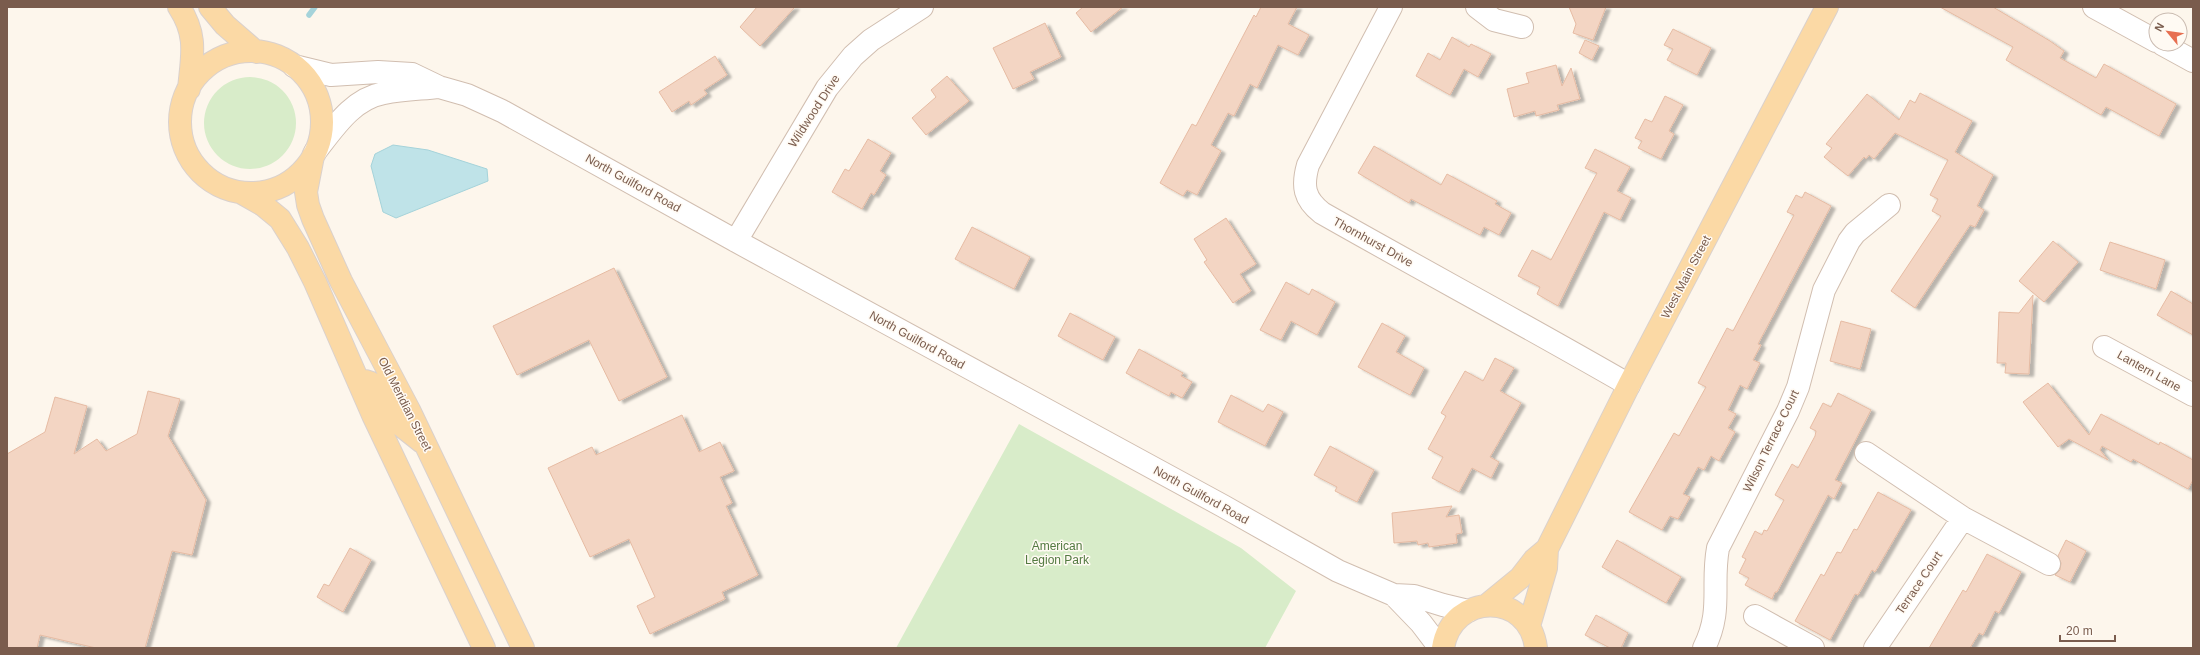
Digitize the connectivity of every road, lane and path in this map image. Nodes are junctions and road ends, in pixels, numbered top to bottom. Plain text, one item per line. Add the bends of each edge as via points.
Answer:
1 (179, 7) edge
2 (210, 7) edge
3 (922, 7) edge
4 (1391, 7) edge
5 (1477, 7) edge
6 (1827, 7) edge
7 (2094, 7) edge
8 (1522, 27) dead end
9 (2148, 37) edge
10 (256, 52) junction
11 (2177, 52) edge
12 (2193, 61) edge
13 (294, 66) junction
14 (439, 87) junction
15 (189, 89) junction
16 (314, 154) junction
17 (242, 193) junction
18 (1889, 205) dead end
19 (736, 242) junction
20 (2104, 347) dead end
21 (357, 379) junction
22 (1629, 385) junction
23 (2193, 395) edge
24 (425, 444) junction
25 (1866, 454) dead end
26 (1963, 518) junction
27 (1547, 549) junction
28 (2049, 564) dead end
29 (1394, 595) junction
30 (1477, 608) junction
31 (1755, 616) dead end
32 (1529, 626) junction
33 (484, 648) edge
34 (523, 648) edge
35 (1440, 648) edge
36 (1443, 648) edge
37 (1536, 648) edge
38 (1704, 648) edge
39 (1813, 648) edge
40 (1874, 648) edge

1 - 15 main road via 192,33 193,52
2 - 10 main road via 225,25
3 - 19 street, Wildwood Drive via 871,40 853,56 827,88
4 - 22 street, Thornhurst Drive via 1308,165 1304,178 1306,194 1311,205 1453,288 1553,340
5 - 8 street via 1494,20
6 - 22 main road, West Main Street
7 - 9 street
10 - 13 main road via 276,56
10 - 15 main road via 236,54 217,60 206,68
11 - 12 street
13 - 14 street, North Guilford Road via 331,75 378,72 412,74
13 - 16 main road via 309,81 321,110 321,131
14 - 16 street, North Guilford Road via 384,93 360,102 340,120
14 - 19 street, North Guilford Road via 468,95 502,111
15 - 17 main road via 180,119 181,136 186,152 207,178 221,187
16 - 17 main road via 298,175 277,188 266,192
16 - 24 main road, Old Meridian Street via 306,192 308,205 342,281
17 - 21 main road via 272,212 285,225 315,282
18 - 38 street, Wilson Terrace Court via 1855,233 1830,275 1798,387 1718,548 1715,561 1716,616
19 - 29 street, North Guilford Road via 1338,571
20 - 23 street, Lantern Lane
21 - 24 main road via 371,383 398,423
21 - 33 main road
22 - 27 main road, West Main Street
24 - 34 main road, Old Meridian Street
25 - 26 street
26 - 28 street
26 - 40 street, Terrace Court
27 - 30 main road, West Main Street via 1534,560 1520,578
27 - 32 main road, West Main Street via 1546,568
29 - 30 street, North Guilford Road via 1414,596 1443,605
29 - 35 street, North Guilford Road via 1421,623
30 - 32 main road via 1499,606 1511,610
30 - 36 main road, West Main Street via 1458,618 1450,628
31 - 39 street
32 - 37 main road

